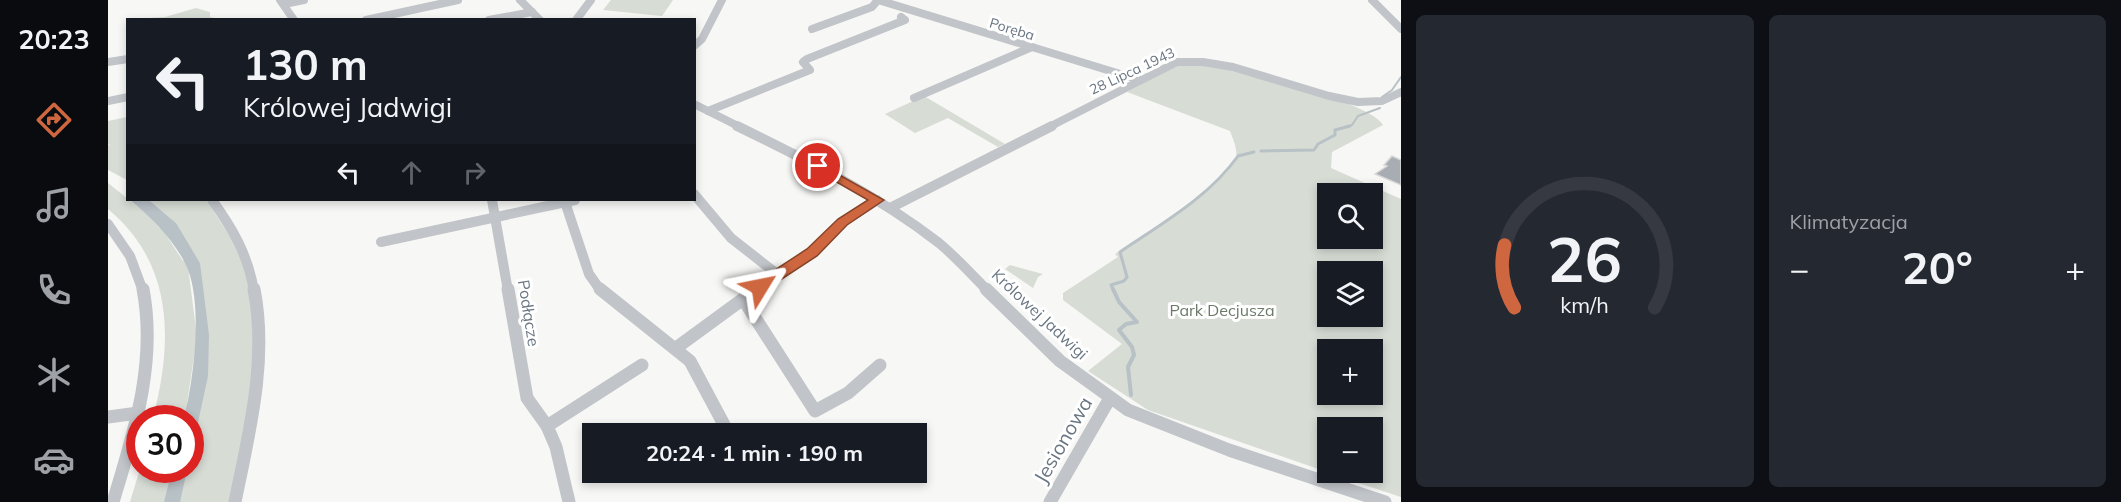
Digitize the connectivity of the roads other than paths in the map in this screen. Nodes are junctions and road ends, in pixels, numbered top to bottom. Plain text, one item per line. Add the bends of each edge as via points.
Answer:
1 (304, 0) edge
2 (413, 0) edge
3 (458, 0) edge
4 (520, 0) edge
5 (591, 0) edge
6 (722, 0) edge
7 (878, 0) edge
8 (1372, 0) edge
9 (282, 2) edge
10 (418, 10) junction
11 (532, 12) junction
12 (901, 17) dead end
13 (293, 18) edge
14 (376, 18) edge
15 (500, 18) edge
16 (538, 18) edge
17 (578, 18) edge
18 (812, 29) dead end
19 (1401, 29) edge
20 (696, 44) edge
21 (1032, 48) junction
22 (126, 59) edge
23 (108, 62) edge
24 (1140, 80) junction
25 (1401, 92) edge
26 (126, 97) edge
27 (914, 98) dead end
28 (108, 101) edge
29 (696, 105) edge
30 (708, 111) junction
31 (696, 196) edge
32 (877, 200) junction
33 (213, 201) edge
34 (492, 201) edge
35 (570, 201) edge
36 (890, 208) junction
37 (495, 215) junction
38 (108, 224) edge
39 (381, 242) dead end
40 (777, 274) junction
41 (743, 299) junction
42 (676, 348) junction
43 (642, 365) dead end
44 (880, 365) dead end
45 (1110, 398) junction
46 (139, 405) edge
47 (126, 414) edge
48 (108, 417) edge
49 (723, 423) edge
50 (547, 426) junction
51 (126, 455) edge
52 (113, 502) edge
53 (235, 502) edge
54 (569, 502) edge
55 (1050, 502) edge
56 (1386, 502) edge

1 - 9 street
2 - 10 street
3 - 10 street
4 - 11 street
5 - 17 street
6 - 20 street
7 - 18 street via 872,7
7 - 21 street, Poręba
8 - 19 street
9 - 13 street
10 - 14 street
11 - 15 street
11 - 16 street
12 - 30 street via 905,20 807,59 803,62 810,70
21 - 24 street, Poręba
21 - 27 street
22 - 23 street
24 - 25 street, 28 Lipca 1943 via 1177,62 1203,60 1233,65 1354,102 1382,103
24 - 36 street, 28 Lipca 1943
26 - 28 street
29 - 30 street, Królowej Jadwigi
30 - 32 street, Królowej Jadwigi
31 - 40 street via 731,238
32 - 36 street, Królowej Jadwigi
32 - 40 street via 843,222 812,252
33 - 53 street via 241,243 253,277 256,310 257,362
34 - 37 street, Podłącze
35 - 37 street
35 - 42 street via 589,274 600,290
36 - 45 street, Królowej Jadwigi via 941,245 1053,354
37 - 39 street
37 - 50 street, Podłącze via 527,398
38 - 46 street via 136,266 146,292 151,344
40 - 41 street
41 - 42 street
41 - 44 street via 815,411 848,393
42 - 49 street via 690,361
43 - 50 street
45 - 55 street, Jesionowa
45 - 56 street, Królowej Jadwigi via 1161,425
47 - 48 street
50 - 54 street, Podłącze
51 - 52 street

